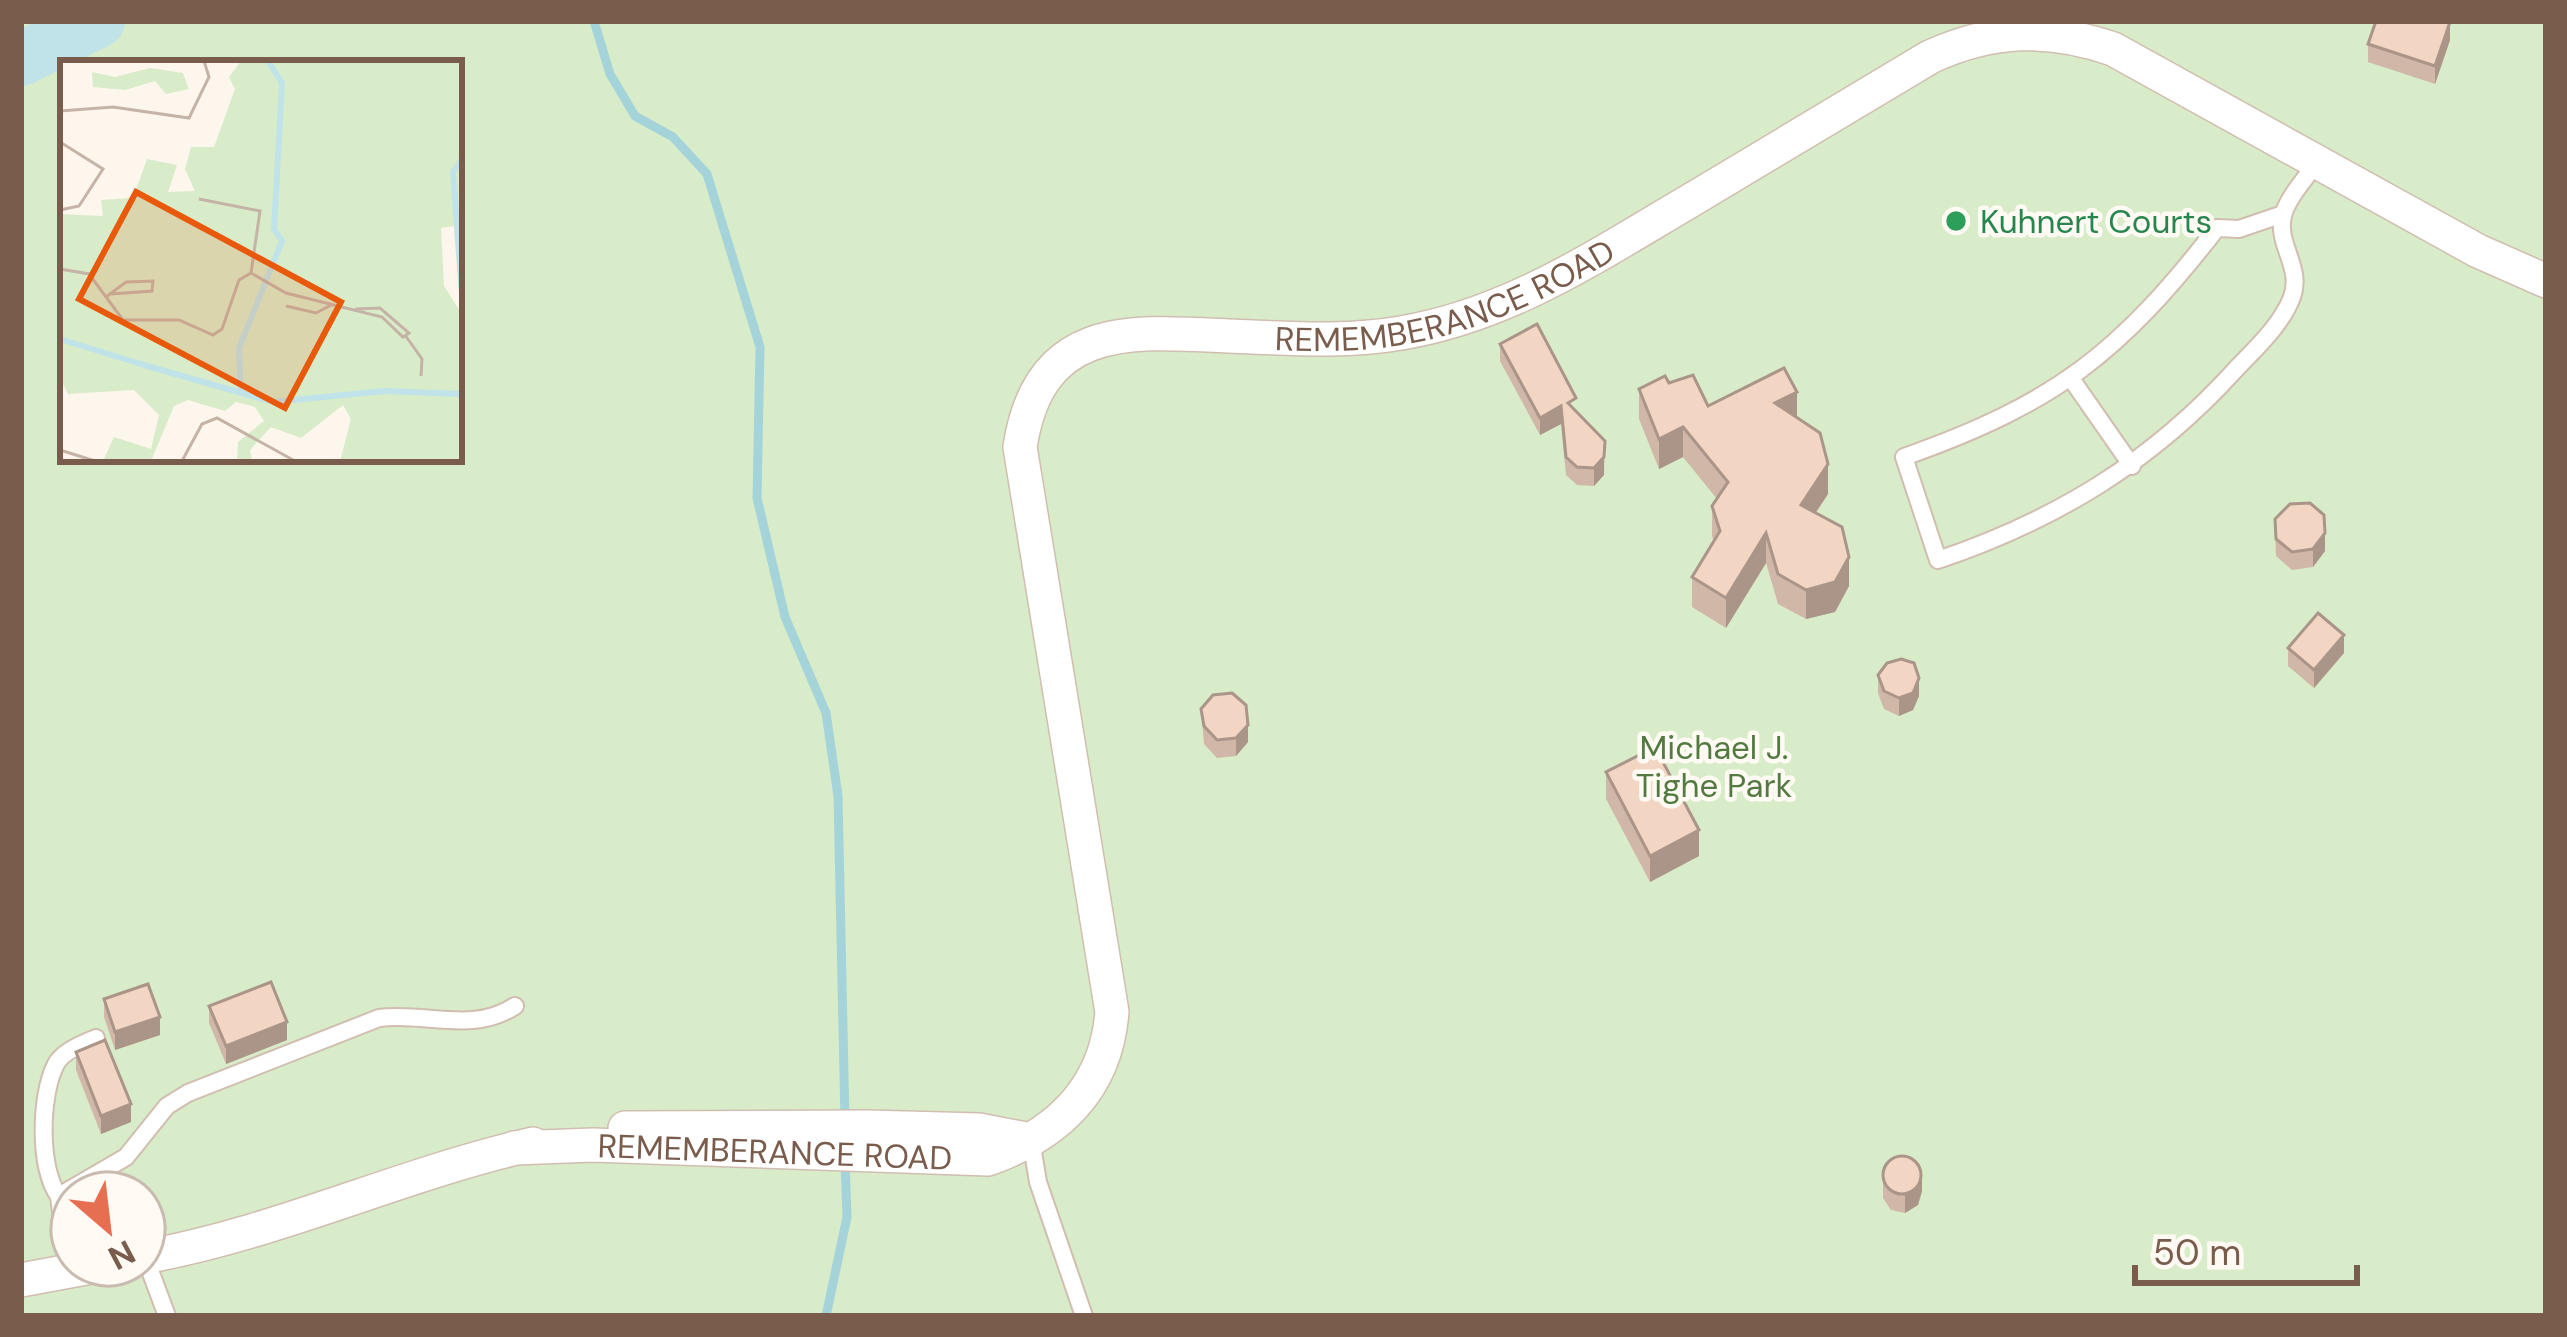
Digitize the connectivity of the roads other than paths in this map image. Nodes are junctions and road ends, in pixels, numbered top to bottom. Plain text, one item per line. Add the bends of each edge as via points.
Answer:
1 (2317, 162) junction
2 (2283, 214) junction
3 (2546, 281) edge
4 (2072, 380) junction
5 (2132, 466) junction
6 (515, 1006) dead end
7 (96, 1038) edge
8 (1031, 1140) junction
9 (50, 1169) edge
10 (104, 1169) edge
11 (168, 1252) edge
12 (1084, 1316) edge

1 - 2 lane
1 - 3 street, REMEMBERANCE ROAD
1 - 8 street, REMEMBERANCE ROAD via 2113,49 2052,32 1985,37 1930,57 1555,281 1485,312 1357,338 1108,335 1061,361 1031,400 1020,447 1112,1012 1095,1082 1082,1102
2 - 4 lane via 2217,228 2116,345
2 - 5 lane via 2291,300 2199,411
4 - 5 lane
4 - 5 lane via 2006,417 1904,457 1938,560 2014,534
6 - 10 lane via 468,1023 379,1018 188,1093
7 - 9 lane via 58,1060 51,1078 41,1139
8 - 11 street, REMEMBERANCE ROAD via 988,1159 867,1141 514,1148 448,1163 257,1233
8 - 12 lane

